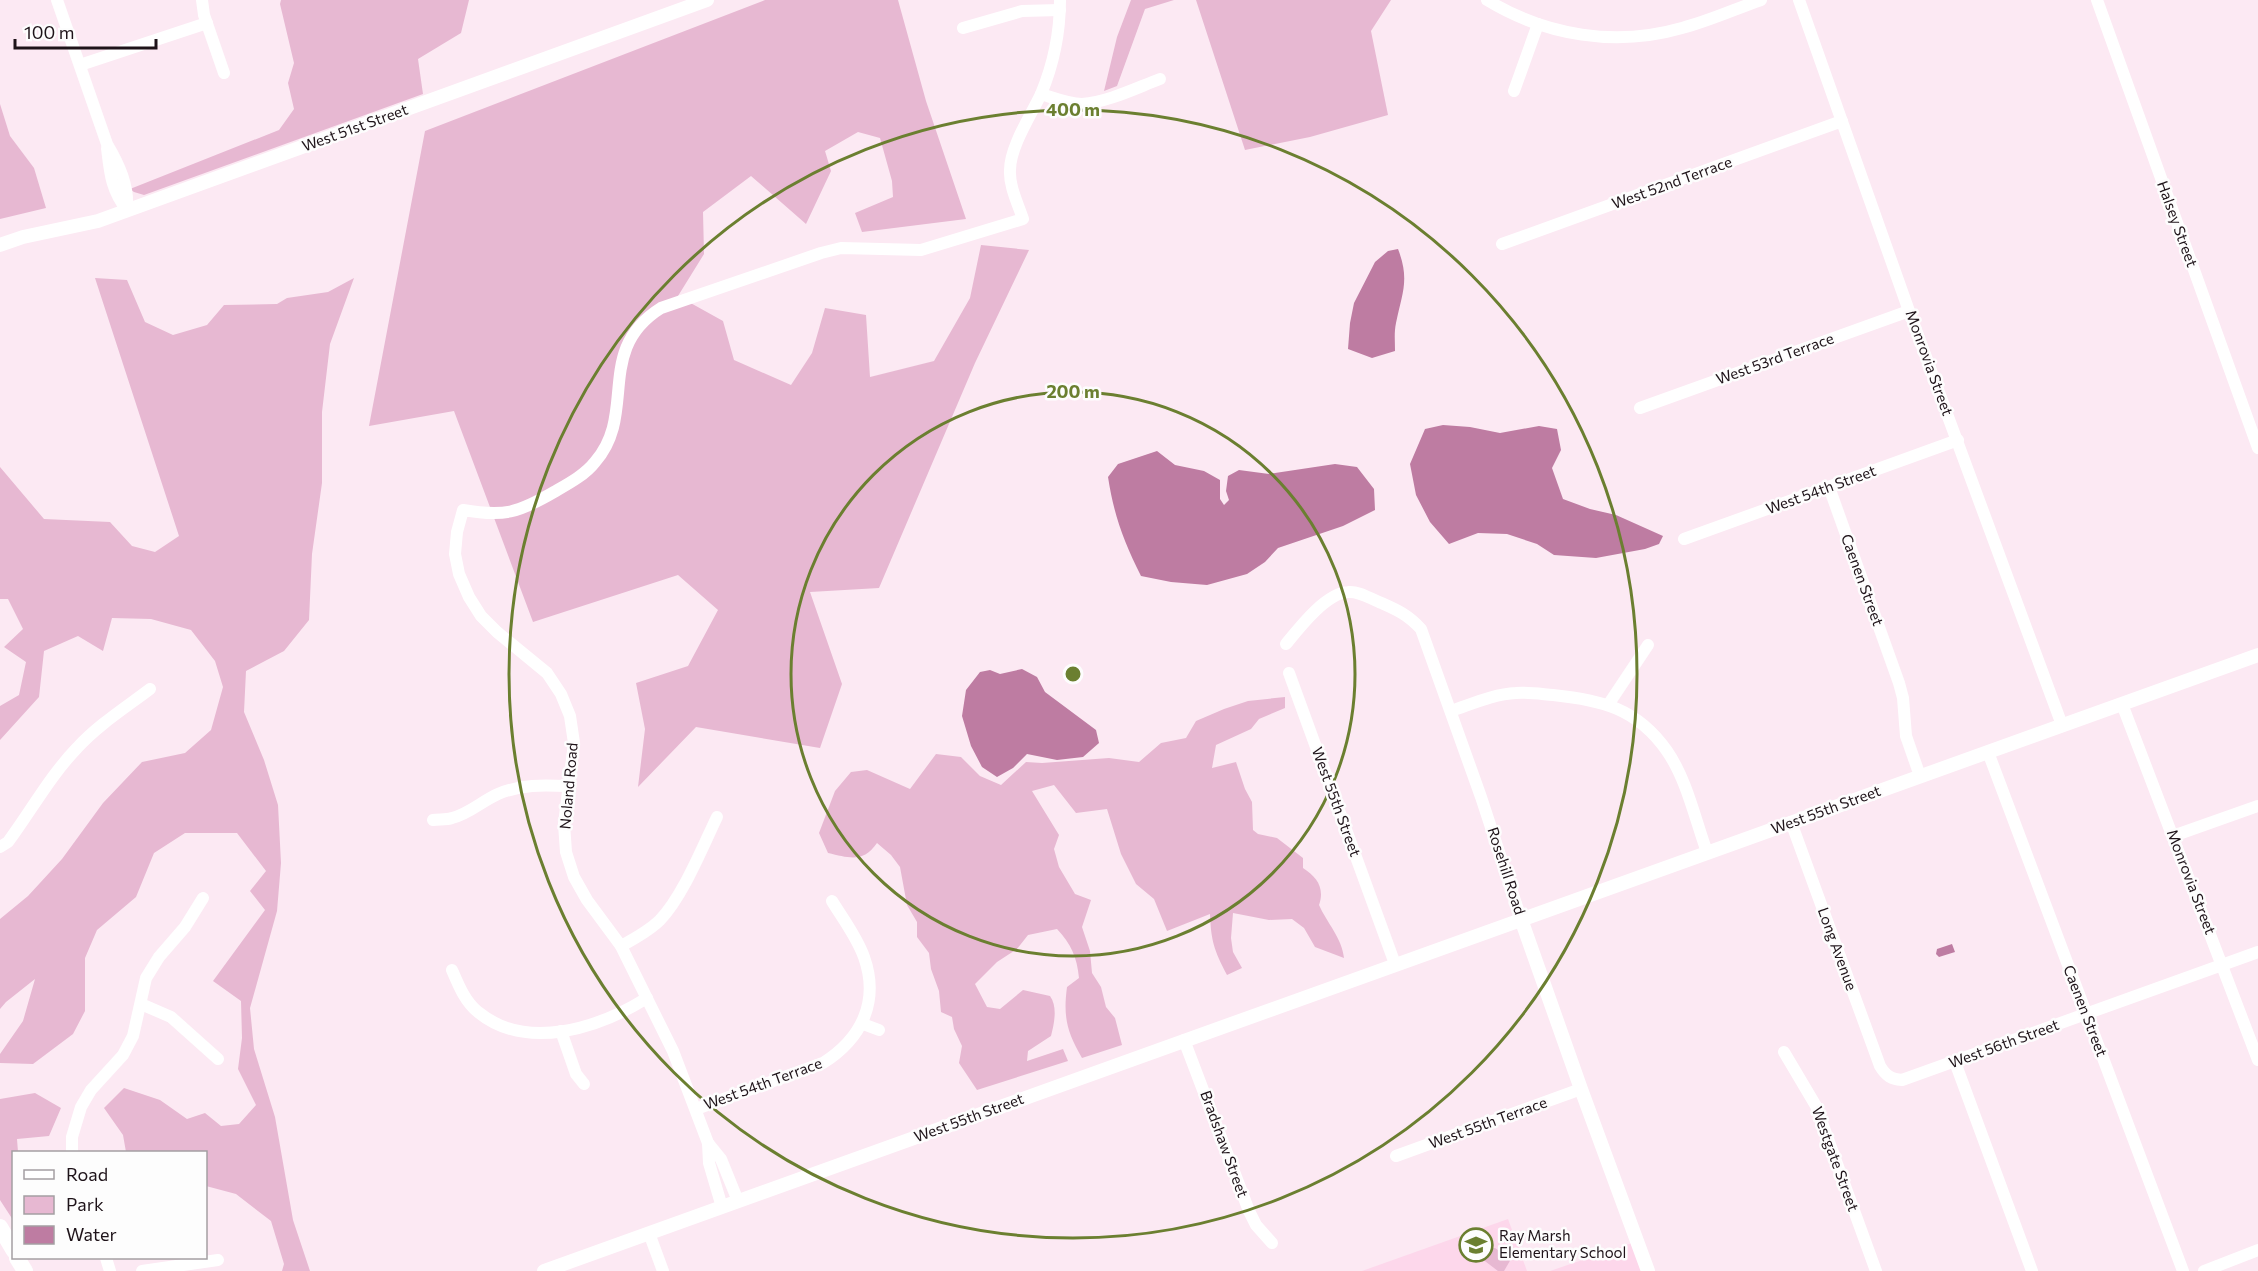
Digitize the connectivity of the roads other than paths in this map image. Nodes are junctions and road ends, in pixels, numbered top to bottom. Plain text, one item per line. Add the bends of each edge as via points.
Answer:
1 (57, 0) edge
2 (202, 0) edge
3 (707, 0) edge
4 (1487, 0) edge
5 (1761, 0) edge
6 (1799, 0) edge
7 (2097, 0) edge
8 (1060, 5) edge
9 (207, 23) junction
10 (1538, 24) junction
11 (963, 28) dead end
12 (80, 65) junction
13 (224, 73) dead end
14 (1160, 79) dead end
15 (1514, 91) dead end
16 (1041, 94) junction
17 (1842, 121) junction
18 (127, 210) junction
19 (1502, 244) dead end
20 (0, 245) edge
21 (1910, 311) junction
22 (1640, 408) dead end
23 (1958, 440) junction
24 (2258, 448) edge
25 (1829, 487) junction
26 (1684, 539) dead end
27 (1286, 644) dead end
28 (1648, 645) dead end
29 (2258, 655) edge
30 (1289, 673) dead end
31 (150, 689) dead end
32 (2122, 704) junction
33 (1608, 705) junction
34 (1451, 711) junction
35 (2062, 725) junction
36 (1988, 752) junction
37 (1920, 776) junction
38 (568, 786) junction
39 (2258, 806) edge
40 (717, 817) dead end
41 (434, 820) dead end
42 (1791, 822) junction
43 (2174, 836) junction
44 (0, 847) edge
45 (1707, 852) junction
46 (203, 897) dead end
47 (832, 901) dead end
48 (1521, 919) junction
49 (621, 946) junction
50 (2258, 952) edge
51 (1395, 964) junction
52 (2223, 964) junction
53 (452, 970) dead end
54 (647, 998) junction
55 (141, 1004) junction
56 (2086, 1015) junction
57 (863, 1024) junction
58 (879, 1030) dead end
59 (561, 1031) junction
60 (1184, 1040) junction
61 (1784, 1053) dead end
62 (218, 1059) dead end
63 (2258, 1060) edge
64 (1955, 1062) junction
65 (1885, 1074) joint
66 (584, 1084) dead end
67 (1581, 1089) junction
68 (696, 1109) junction
69 (708, 1143) junction
70 (72, 1151) edge
71 (1396, 1156) dead end
72 (738, 1201) junction
73 (723, 1207) junction
74 (0, 1227) edge
75 (649, 1233) junction
76 (1272, 1243) dead end
77 (12, 1248) edge
78 (2258, 1250) edge
79 (218, 1260) dead end
80 (142, 1271) edge
81 (544, 1271) edge
82 (663, 1271) edge
83 (1648, 1271) edge
84 (1876, 1271) edge
85 (2032, 1271) edge
86 (2183, 1271) edge
87 (2204, 1271) edge

1 - 12 street
2 - 9 street
3 - 18 street, West 51st Street
4 - 10 street
5 - 10 street via 1685,28 1647,36 1590,37
6 - 17 street, Monrovia Street
7 - 24 street, Halsey Street
8 - 11 street
8 - 16 street via 1054,56
9 - 12 street
9 - 13 street
10 - 15 street
12 - 18 street via 107,144 117,198
14 - 16 street via 1082,104
16 - 38 street, Noland Road via 1014,151 1010,170 1023,219 921,250 841,248 662,308 640,323 630,337 621,365 613,432 595,463 520,510 500,514 463,510 454,554 469,597 481,616 547,673 570,716 574,743
17 - 19 street, West 52nd Terrace
17 - 21 street, Monrovia Street
18 - 20 street, West 51st Street via 88,224
21 - 22 street, West 53rd Terrace
21 - 23 street, Monrovia Street
23 - 25 street, West 54th Street
23 - 35 street, Monrovia Street
25 - 26 street, West 54th Street
25 - 37 street, Caenen Street via 1899,683 1906,736
27 - 34 street, Rosehill Road via 1321,606 1338,594 1358,593 1407,614 1421,628
28 - 33 street
29 - 32 street, West 55th Street
30 - 51 street, West 55th Street
31 - 44 street via 76,748 8,842
32 - 35 street, West 55th Street
32 - 43 street, Monrovia Street
33 - 34 street via 1525,692 1491,697
33 - 45 street via 1643,724 1668,753
34 - 48 street, Rosehill Road
35 - 36 street, West 55th Street
36 - 37 street, West 55th Street
36 - 56 street, Caenen Street
37 - 42 street, West 55th Street
38 - 41 street via 537,784 516,788 453,818
38 - 49 street, Noland Road via 564,824 566,852 574,877
39 - 43 street
40 - 49 street via 675,900 660,920
42 - 45 street, West 55th Street
42 - 65 street, Long Avenue
43 - 52 street, Monrovia Street
45 - 48 street, West 55th Street
46 - 55 street via 146,978
47 - 57 street via 864,958 868,994
48 - 51 street, West 55th Street
48 - 67 street, Rosehill Road
49 - 54 street, Noland Road
50 - 52 street, West 56th Street
51 - 60 street, West 55th Street
52 - 56 street, West 56th Street
52 - 63 street, Monrovia Street
53 - 59 street via 477,1011 498,1025 536,1034
54 - 59 street via 601,1021
54 - 68 street, Noland Road
55 - 62 street via 171,1017
55 - 70 street via 133,1036 123,1055 81,1107
56 - 64 street, West 56th Street
56 - 86 street, Caenen Street
57 - 58 street
57 - 68 street, West 54th Terrace via 842,1049 823,1063
59 - 66 street via 576,1074
60 - 72 street, West 55th Street
60 - 76 street, Bradshaw Street via 1249,1211
61 - 84 street, Westgate Street via 1816,1106
64 - 65 street, West 56th Street via 1902,1080
64 - 85 street
67 - 71 street, West 55th Terrace
67 - 83 street, Rosehill Road
68 - 69 street, Noland Road
69 - 72 street, Noland Road via 721,1159
69 - 73 street, Noland Road via 709,1163
72 - 73 street, West 55th Street
73 - 75 street, West 55th Street
74 - 77 main road
75 - 81 street, West 55th Street
75 - 82 street
78 - 87 street
79 - 80 street

